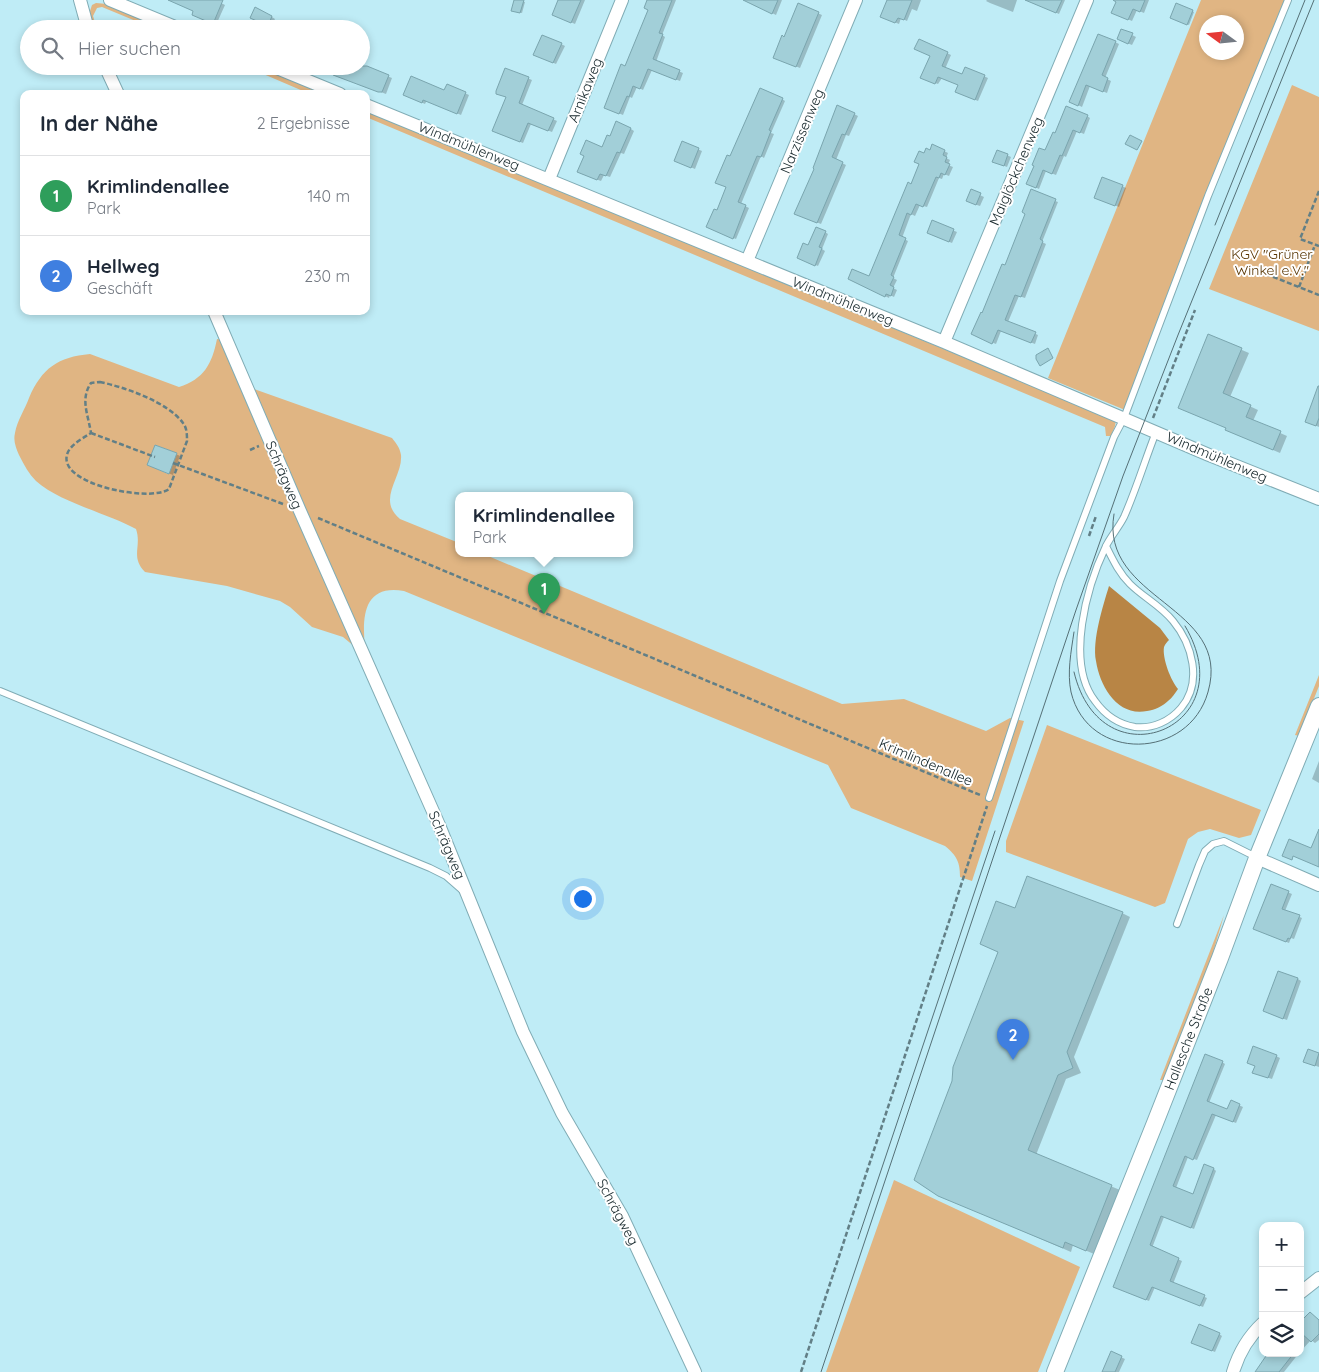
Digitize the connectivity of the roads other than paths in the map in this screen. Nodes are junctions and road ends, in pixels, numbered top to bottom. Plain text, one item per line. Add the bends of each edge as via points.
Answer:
1 (80, 0) edge
2 (110, 0) edge
3 (622, 0) edge
4 (856, 0) edge
5 (1087, 0) edge
6 (1288, 0) edge
7 (86, 20) edge
8 (158, 20) edge
9 (110, 75) edge
10 (294, 75) edge
11 (116, 90) edge
12 (330, 90) edge
13 (370, 107) edge
14 (549, 179) junction
15 (747, 261) junction
16 (216, 315) edge
17 (944, 342) junction
18 (1124, 418) junction
19 (1152, 430) junction
20 (1319, 499) edge
21 (1106, 546) junction
22 (0, 691) edge
23 (1319, 706) edge
24 (989, 798) road end
25 (1258, 858) junction
26 (1319, 885) edge
27 (468, 896) junction
28 (1177, 924) dead end
29 (1319, 1278) edge
30 (1304, 1290) edge
31 (1259, 1327) edge
32 (1234, 1371) edge
33 (695, 1372) edge
34 (1055, 1372) edge

1 - 7 street
2 - 8 street
3 - 14 street, Arnikaweg
4 - 15 street, Narzissenweg
5 - 17 street, Maiglöckchenweg
6 - 18 lane via 1208,196
9 - 11 street
10 - 12 street
13 - 14 street, Windmühlenweg
14 - 15 street, Windmühlenweg
15 - 17 street, Windmühlenweg
16 - 27 street, Schrägweg
17 - 18 street, Windmühlenweg
18 - 19 street, Windmühlenweg
18 - 24 lane via 1060,581
19 - 20 street, Windmühlenweg
19 - 21 lane via 1123,518
21 - 21 lane via 1117,569 1130,584 1173,621 1192,657 1194,676 1191,691 1171,719 1156,725 1136,727 1119,723 1103,712 1091,696 1082,674 1079,649 1083,615
22 - 27 lane via 430,868 446,876
23 - 25 street, Hallesche Straße
25 - 26 street
25 - 28 lane via 1224,841 1213,844 1199,865
25 - 34 street, Hallesche Straße
27 - 33 street, Schrägweg via 524,1032 562,1113 622,1216
29 - 30 street
31 - 32 street via 1249,1336

